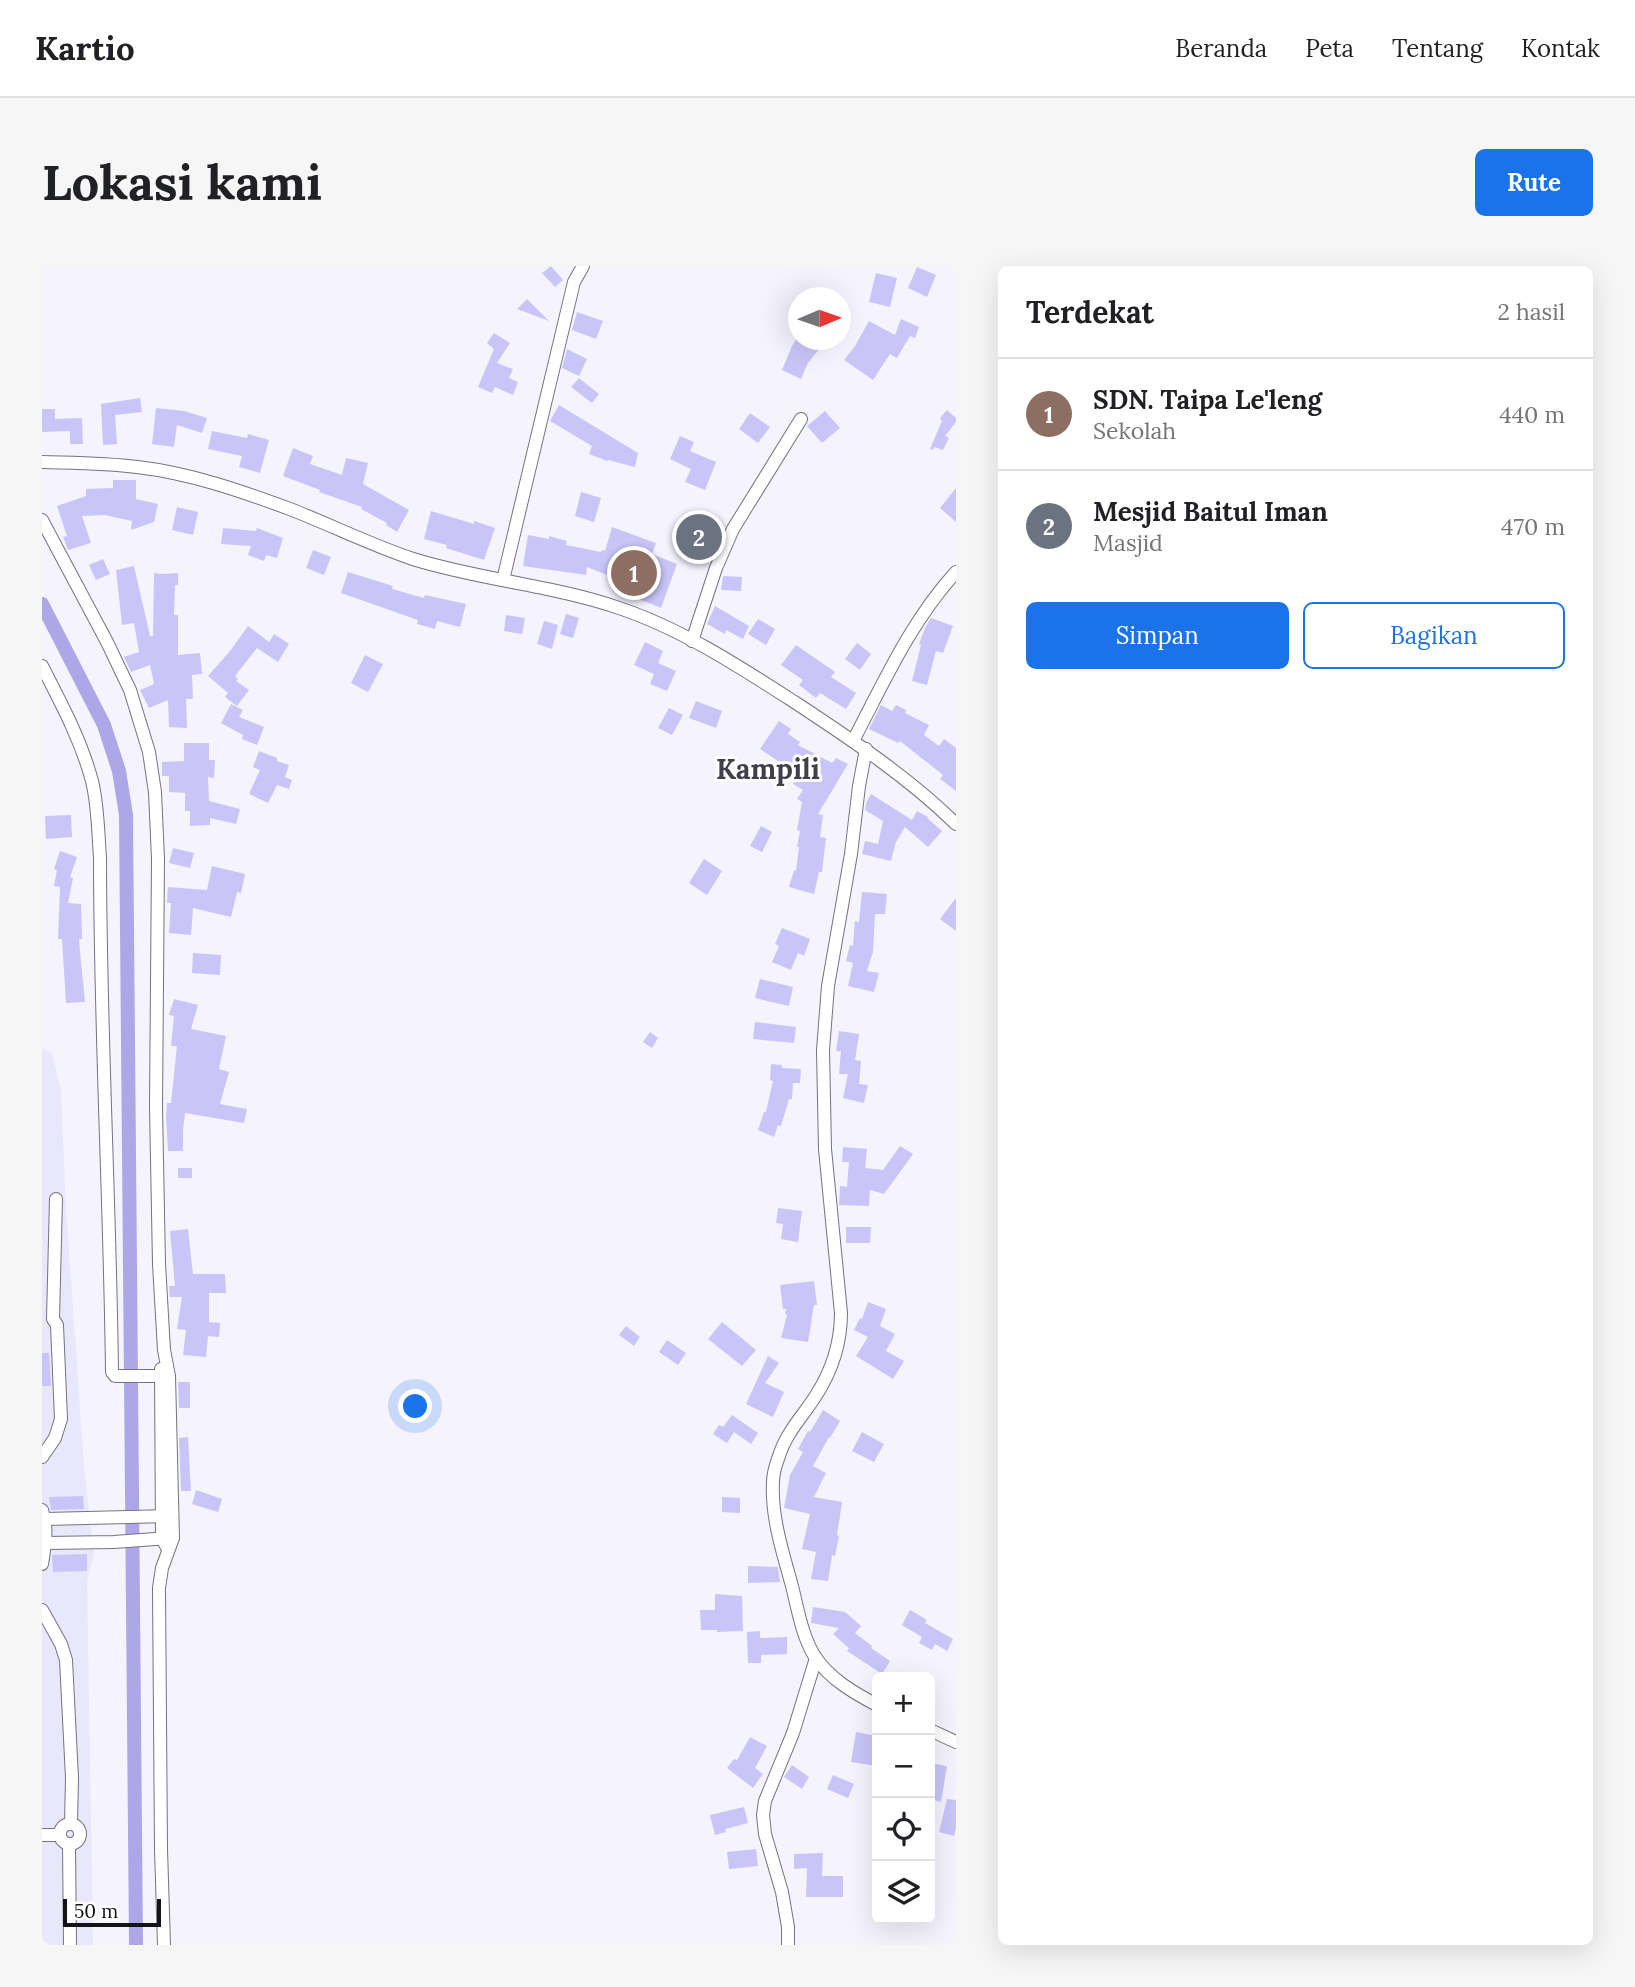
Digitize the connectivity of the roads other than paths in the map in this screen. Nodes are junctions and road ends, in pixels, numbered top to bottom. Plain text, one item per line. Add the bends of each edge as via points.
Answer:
1 (583, 266) edge
2 (801, 419) dead end
3 (42, 462) edge
4 (42, 520) edge
5 (956, 572) edge
6 (503, 580) junction
7 (692, 641) junction
8 (42, 666) edge
9 (853, 741) junction
10 (866, 749) junction
11 (956, 824) edge
12 (56, 1199) dead end
13 (47, 1319) edge
14 (160, 1376) junction
15 (42, 1457) edge
16 (43, 1514) edge
17 (163, 1516) junction
18 (165, 1541) junction
19 (46, 1543) junction
20 (42, 1564) edge
21 (42, 1610) edge
22 (816, 1658) junction
23 (872, 1702) edge
24 (935, 1732) edge
25 (956, 1742) edge
26 (71, 1824) junction
27 (42, 1835) edge
28 (59, 1835) junction
29 (69, 1844) junction
30 (70, 1945) edge
31 (164, 1945) edge
32 (788, 1945) edge

1 - 6 street via 574,282
2 - 7 street via 733,529
3 - 6 street via 98,463 180,474 292,510 415,559
4 - 14 street via 130,690 149,752 155,792 156,1107 164,1350
5 - 9 street via 917,622
6 - 7 street via 618,608
7 - 9 street
8 - 14 street via 80,746 92,783 97,824 112,1372 114,1376
9 - 10 street
10 - 11 street
10 - 22 street via 828,986 823,1050 825,1149 841,1330 828,1374 793,1426 773,1480 783,1550 801,1624
12 - 13 street
13 - 15 street via 57,1325 61,1419
14 - 17 street
16 - 17 street
16 - 19 street
17 - 18 street
18 - 19 street
18 - 31 street via 159,1577
19 - 20 street
21 - 26 street via 65,1660
22 - 23 street via 851,1691
22 - 32 street via 763,1815 782,1892
24 - 25 street
26 - 28 street via 63,1826
26 - 29 street via 80,1835
27 - 28 street
28 - 29 street
29 - 30 street

